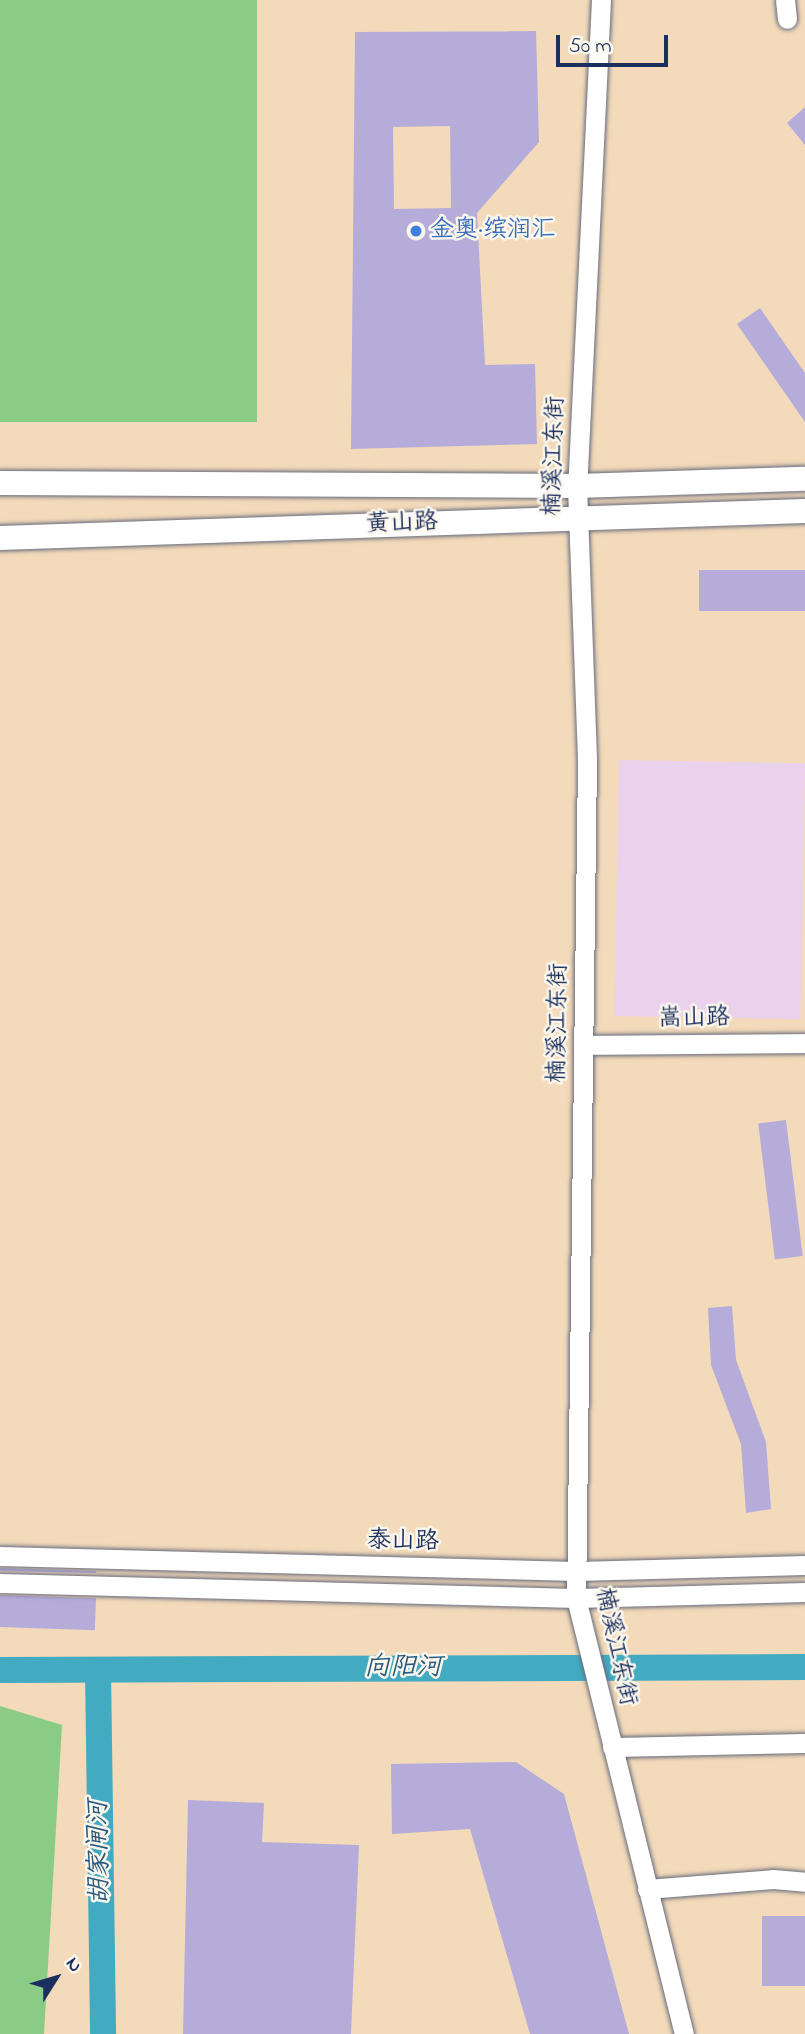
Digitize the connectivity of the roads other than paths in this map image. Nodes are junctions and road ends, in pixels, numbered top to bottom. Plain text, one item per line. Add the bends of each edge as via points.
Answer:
1 (601, 0) edge
2 (805, 479) edge
3 (0, 484) edge
4 (577, 486) junction
5 (805, 511) edge
6 (577, 517) junction
7 (0, 538) edge
8 (805, 1043) edge
9 (583, 1045) junction
10 (0, 1556) edge
11 (805, 1565) edge
12 (576, 1571) junction
13 (0, 1583) edge
14 (805, 1592) edge
15 (576, 1598) junction
16 (805, 1743) edge
17 (611, 1747) junction
18 (805, 1881) edge
19 (647, 1889) junction
20 (684, 2034) edge

1 - 4 street, 楠溪江东街
2 - 4 main road, 黄山路
3 - 4 main road, 黄山路
4 - 6 street, 楠溪江东街
5 - 6 main road, 黄山路
6 - 7 main road, 黄山路
6 - 9 street, 楠溪江东街 via 587,760
8 - 9 street, 嵩山路
9 - 12 street, 楠溪江东街
10 - 12 street, 泰山路
11 - 12 street, 泰山路
12 - 15 street, 楠溪江东街
13 - 15 street, 泰山路
14 - 15 street, 泰山路
15 - 17 street, 楠溪江东街
16 - 17 street
17 - 19 street, 楠溪江东街
18 - 19 street via 773,1879
19 - 20 street, 楠溪江东街

